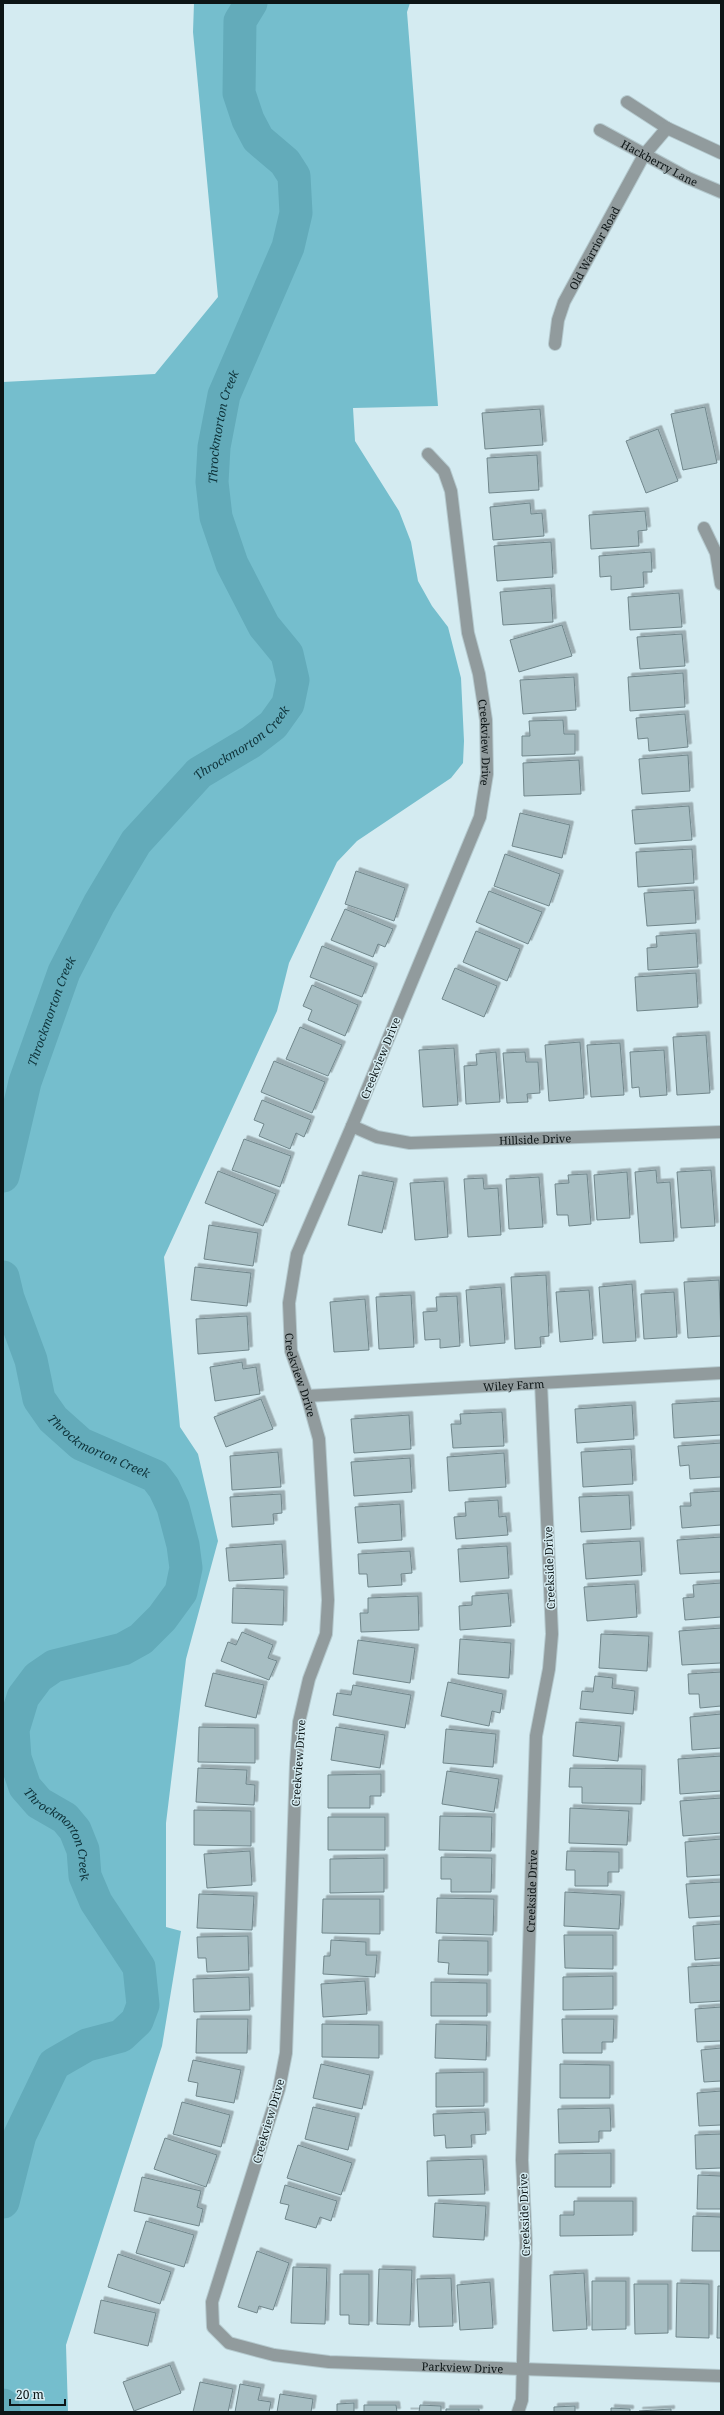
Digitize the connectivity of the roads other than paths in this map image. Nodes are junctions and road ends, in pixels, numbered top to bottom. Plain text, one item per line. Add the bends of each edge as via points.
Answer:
1 (627, 102) dead end
2 (667, 128) junction
3 (600, 130) dead end
4 (721, 153) edge
5 (644, 155) junction
6 (721, 192) edge
7 (555, 344) dead end
8 (428, 454) dead end
9 (704, 528) dead end
10 (721, 584) edge
11 (352, 1126) junction
12 (721, 1132) edge
13 (721, 1372) edge
14 (541, 1383) junction
15 (307, 1396) junction
16 (213, 2327) joint
17 (522, 2370) junction
18 (721, 2376) edge
19 (522, 2408) edge

1 - 2 street
2 - 4 street
2 - 5 street, Old Warrior Road
3 - 5 street, Hackberry Lane
5 - 6 street, Hackberry Lane
5 - 7 street, Old Warrior Road via 564,302 558,320
8 - 11 street, Creekview Drive via 444,471 451,491 468,633 479,674 486,720 487,774 480,817
9 - 10 street via 716,553
11 - 12 street, Hillside Drive via 377,1137 410,1143
11 - 15 street, Creekview Drive via 297,1254 289,1303 291,1351
13 - 14 street, Wiley Farm
14 - 15 street, Wiley Farm
14 - 17 street, Creekside Drive via 552,1634 549,1668 536,1736 522,2160 526,2243
15 - 16 street, Creekview Drive via 319,1438 328,1600 326,1634 309,1679 299,1722 286,2053 279,2089 212,2302
16 - 17 street, Parkview Drive via 229,2343 274,2355 329,2362
17 - 18 street, Parkview Drive
17 - 19 street, Creekside Drive

